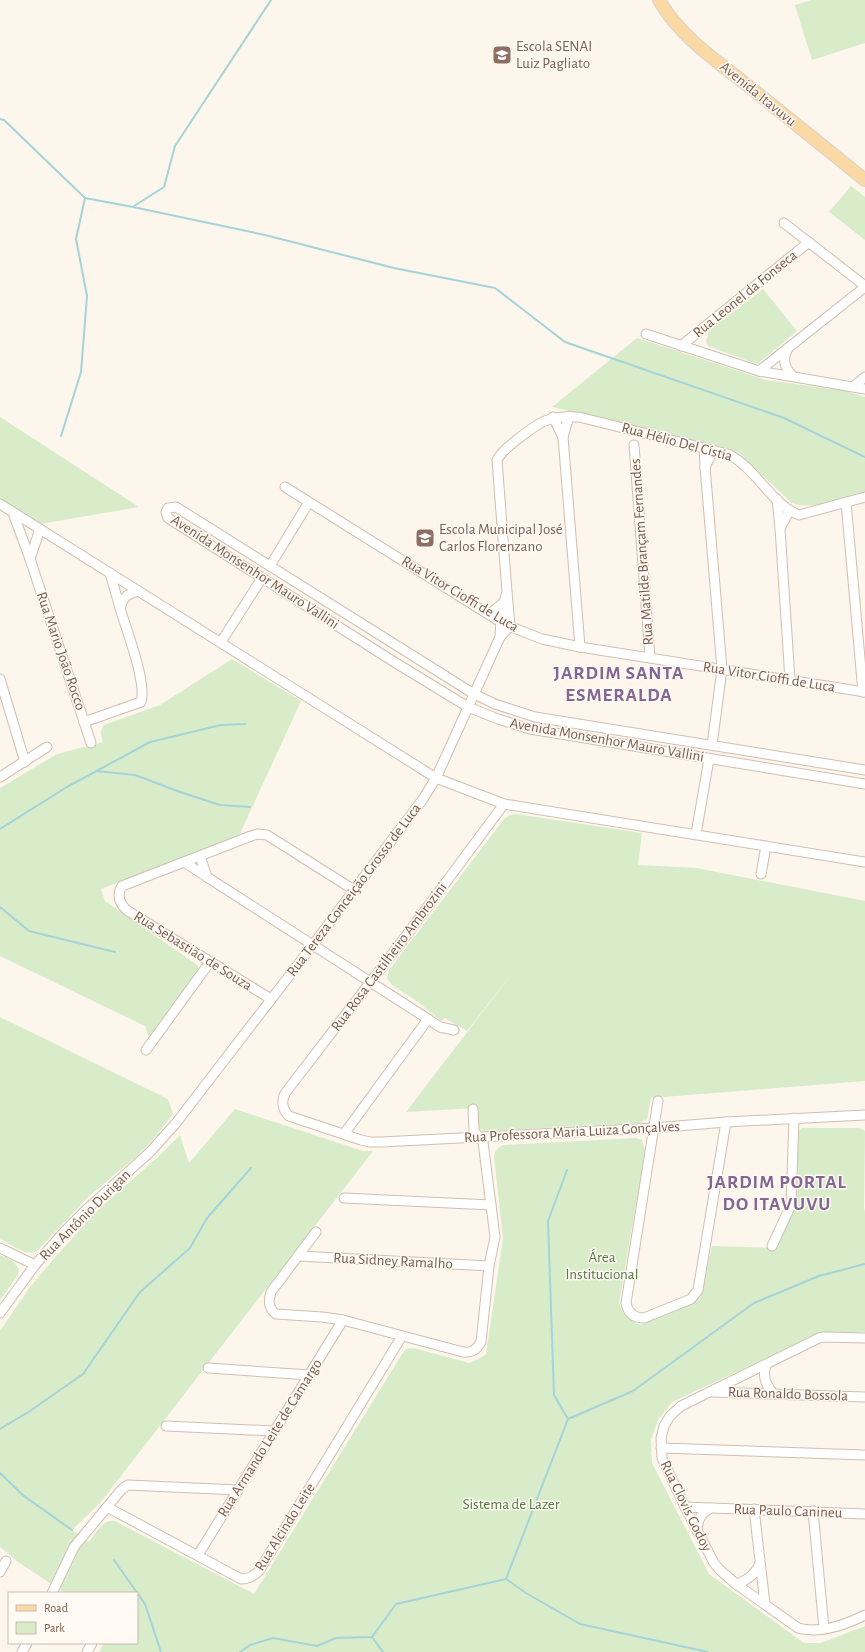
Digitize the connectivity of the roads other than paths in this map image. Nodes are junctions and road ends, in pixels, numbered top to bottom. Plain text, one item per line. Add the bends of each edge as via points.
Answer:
1 (659, 0) edge
2 (865, 180) edge
3 (784, 223) dead end
4 (809, 242) junction
5 (865, 286) edge
6 (646, 334) dead end
7 (681, 346) junction
8 (788, 348) junction
9 (759, 371) junction
10 (794, 377) junction
11 (865, 377) edge
12 (854, 386) junction
13 (865, 389) edge
14 (561, 416) junction
15 (637, 431) junction
16 (563, 437) junction
17 (704, 449) junction
18 (713, 451) junction
19 (705, 467) junction
20 (285, 487) dead end
21 (865, 497) edge
22 (777, 499) junction
23 (309, 502) junction
24 (846, 502) junction
25 (0, 504) edge
26 (790, 510) junction
27 (13, 513) junction
28 (37, 527) junction
29 (780, 528) junction
30 (25, 544) junction
31 (30, 559) junction
32 (270, 566) junction
33 (110, 573) junction
34 (262, 578) junction
35 (128, 585) junction
36 (139, 591) junction
37 (506, 592) junction
38 (124, 597) junction
39 (504, 602) junction
40 (120, 608) junction
41 (490, 614) junction
42 (501, 621) junction
43 (510, 626) junction
44 (500, 637) junction
45 (221, 642) junction
46 (580, 647) junction
47 (650, 658) junction
48 (722, 669) junction
49 (0, 680) edge
50 (790, 680) junction
51 (864, 692) edge
52 (474, 694) junction
53 (468, 706) junction
54 (84, 722) junction
55 (91, 743) dead end
56 (712, 745) junction
57 (47, 746) dead end
58 (709, 759) junction
59 (26, 762) junction
60 (865, 770) edge
61 (0, 777) edge
62 (436, 778) junction
63 (865, 784) edge
64 (504, 804) junction
65 (696, 834) junction
66 (766, 846) junction
67 (200, 856) junction
68 (184, 862) junction
69 (865, 862) edge
70 (761, 874) dead end
71 (207, 877) junction
72 (354, 890) junction
73 (313, 946) junction
74 (210, 962) junction
75 (371, 981) junction
76 (271, 999) junction
77 (428, 1019) junction
78 (454, 1030) dead end
79 (146, 1050) dead end
80 (658, 1101) dead end
81 (472, 1109) dead end
82 (285, 1112) joint
83 (865, 1115) edge
84 (794, 1118) junction
85 (726, 1122) junction
86 (176, 1123) joint
87 (654, 1128) junction
88 (344, 1134) junction
89 (480, 1137) junction
90 (344, 1198) dead end
91 (491, 1205) junction
92 (316, 1232) dead end
93 (772, 1246) dead end
94 (0, 1248) edge
95 (298, 1256) junction
96 (35, 1265) junction
97 (489, 1266) junction
98 (0, 1313) edge
99 (343, 1320) junction
100 (402, 1336) junction
101 (865, 1338) edge
102 (766, 1365) junction
103 (208, 1368) dead end
104 (309, 1375) junction
105 (711, 1392) junction
106 (774, 1394) junction
107 (865, 1397) edge
108 (166, 1426) dead end
109 (274, 1431) junction
110 (660, 1448) junction
111 (865, 1455) edge
112 (238, 1490) junction
113 (107, 1507) junction
114 (685, 1507) junction
115 (711, 1508) junction
116 (754, 1509) junction
117 (814, 1511) junction
118 (865, 1514) edge
119 (697, 1530) junction
120 (198, 1555) junction
121 (6, 1561) dead end
122 (760, 1564) junction
123 (0, 1572) edge
124 (736, 1584) junction
125 (52, 1592) edge
126 (751, 1594) junction
127 (765, 1604) junction
128 (865, 1615) edge
129 (824, 1628) junction

1 - 2 main road, Avenida Itavuvu via 682,30 713,58
3 - 4 street
4 - 5 street
4 - 7 street, Rua Leonel da Fonseca
5 - 8 street
6 - 7 street
7 - 9 street
8 - 9 street
8 - 10 street via 785,366
9 - 10 street
10 - 12 street
11 - 12 street
12 - 13 street
14 - 15 street, Rua Hélio Del Cístia via 598,421
14 - 16 street
14 - 16 street
14 - 37 street, Rua Tereza Conceição Grosso de Luca via 544,420 532,428 499,456 496,464
15 - 17 street, Rua Hélio Del Cístia
15 - 47 street, Rua Matilde Brançam Fernandes via 634,445
16 - 46 street
17 - 18 street, Rua Hélio Del Cístia
17 - 19 street
18 - 19 street
18 - 22 street, Rua Hélio Del Cístia via 737,458
19 - 48 street
20 - 23 street, Rua Vitor Cioffi de Luca
21 - 24 street
22 - 26 street, Rua Hélio Del Cístia
22 - 29 street
23 - 32 street
23 - 41 street, Rua Vitor Cioffi de Luca
24 - 26 street via 799,515
24 - 51 street
25 - 27 street
26 - 29 street
27 - 28 street
27 - 30 street, Rua Mario João Rocco
28 - 30 street via 26,530
28 - 31 street
28 - 33 street
29 - 50 street
30 - 31 street, Rua Mario João Rocco
31 - 54 street, Rua Mario João Rocco
32 - 34 street, Avenida Monsenhor Mauro Vallini via 176,507 168,508 168,518
32 - 52 street, Avenida Monsenhor Mauro Vallini
33 - 35 street
33 - 40 street
34 - 45 street
34 - 53 street, Avenida Monsenhor Mauro Vallini
35 - 36 street
35 - 38 street
36 - 38 street
36 - 45 street
37 - 39 street, Rua Tereza Conceição Grosso de Luca
37 - 43 street, Rua Tereza Conceição Grosso de Luca
38 - 40 street
39 - 41 street
39 - 42 street, Rua Tereza Conceição Grosso de Luca
40 - 54 street via 142,681 141,702
41 - 42 street, Rua Vitor Cioffi de Luca
42 - 43 street, Rua Vitor Cioffi de Luca
42 - 44 street, Rua Tereza Conceição Grosso de Luca
43 - 44 street, Rua Tereza Conceição Grosso de Luca
43 - 46 street, Rua Vitor Cioffi de Luca via 542,639
44 - 52 street, Rua Tereza Conceição Grosso de Luca
45 - 62 street
46 - 47 street, Rua Vitor Cioffi de Luca
47 - 48 street, Rua Vitor Cioffi de Luca
48 - 50 street, Rua Vitor Cioffi de Luca
48 - 56 street
49 - 59 street
50 - 51 street, Rua Vitor Cioffi de Luca
52 - 53 street, Rua Tereza Conceição Grosso de Luca
52 - 56 street, Avenida Monsenhor Mauro Vallini via 535,717
53 - 58 street, Avenida Monsenhor Mauro Vallini via 530,729
53 - 62 street, Rua Tereza Conceição Grosso de Luca
54 - 55 street, Rua Mario João Rocco
56 - 60 street, Avenida Monsenhor Mauro Vallini
57 - 59 street
58 - 63 street, Avenida Monsenhor Mauro Vallini
58 - 65 street
59 - 61 street
62 - 64 street
62 - 72 street, Rua Tereza Conceição Grosso de Luca
64 - 65 street
64 - 75 street, Rua Rosa Castilheiro Ambrozini
65 - 66 street
66 - 69 street
66 - 70 street
67 - 68 street
67 - 71 street
67 - 72 street via 251,836 267,835
68 - 71 street
68 - 74 street, Rua Sebastião de Souza via 126,883 120,889 119,899 123,908
71 - 73 street
72 - 73 street, Rua Tereza Conceição Grosso de Luca
73 - 75 street
73 - 76 street, Rua Tereza Conceição Grosso de Luca
74 - 76 street, Rua Sebastião de Souza
74 - 79 street
75 - 77 street
75 - 82 street, Rua Rosa Castilheiro Ambrozini via 286,1092 283,1100
76 - 86 street, Rua Tereza Conceição Grosso de Luca
77 - 78 street via 440,1027
77 - 88 street
80 - 87 street
81 - 89 street via 474,1131
82 - 88 street, Rua Professora Maria Luiza Gonçalves via 295,1119
83 - 84 street, Rua Professora Maria Luiza Gonçalves
84 - 85 street, Rua Professora Maria Luiza Gonçalves
84 - 93 street via 791,1205
85 - 87 street, Rua Professora Maria Luiza Gonçalves
85 - 87 street via 698,1290 691,1300 638,1318 630,1313 626,1303
86 - 96 street, Rua Antônio Durigan via 150,1152 81,1215
87 - 89 street, Rua Professora Maria Luiza Gonçalves
88 - 89 street, Rua Professora Maria Luiza Gonçalves via 370,1142
89 - 91 street via 483,1142
90 - 91 street
91 - 97 street via 495,1237
92 - 95 street
94 - 96 street
95 - 97 street, Rua Sidney Ramalho
95 - 99 street via 271,1292 271,1310 276,1314
96 - 98 street, Rua Antônio Durigan
97 - 100 street via 481,1342 475,1350 470,1353 463,1352
99 - 100 street
99 - 104 street, Rua Armando Leite de Camargo
100 - 120 street, Rua Alcindo Leite via 259,1571 248,1579 241,1579
101 - 102 street, Rua Clovis Godoy via 824,1337
102 - 105 street, Rua Clovis Godoy
102 - 106 street via 765,1378
103 - 104 street
104 - 109 street, Rua Armando Leite de Camargo
105 - 106 street, Rua Ronaldo Bossola
105 - 110 street, Rua Clovis Godoy via 681,1406 670,1416 664,1426
106 - 107 street, Rua Ronaldo Bossola
108 - 109 street
109 - 112 street, Rua Armando Leite de Camargo
110 - 111 street
110 - 114 street, Rua Clovis Godoy via 665,1467
112 - 113 street via 128,1485
112 - 120 street, Rua Armando Leite de Camargo
113 - 120 street, Rua Alcindo Leite
113 - 125 street via 74,1547
114 - 115 street, Rua Paulo Canineu
114 - 119 street, Rua Clovis Godoy
115 - 116 street, Rua Paulo Canineu
115 - 119 street via 700,1516
116 - 117 street, Rua Paulo Canineu
116 - 122 street
117 - 118 street, Rua Paulo Canineu
117 - 129 street
119 - 124 street, Rua Clovis Godoy via 717,1567
121 - 123 street
122 - 124 street via 750,1578
122 - 126 street via 757,1583
122 - 127 street
124 - 126 street, Rua Clovis Godoy
126 - 127 street, Rua Clovis Godoy
127 - 129 street, Rua Clovis Godoy via 798,1628
128 - 129 street, Rua Clovis Godoy via 841,1625

